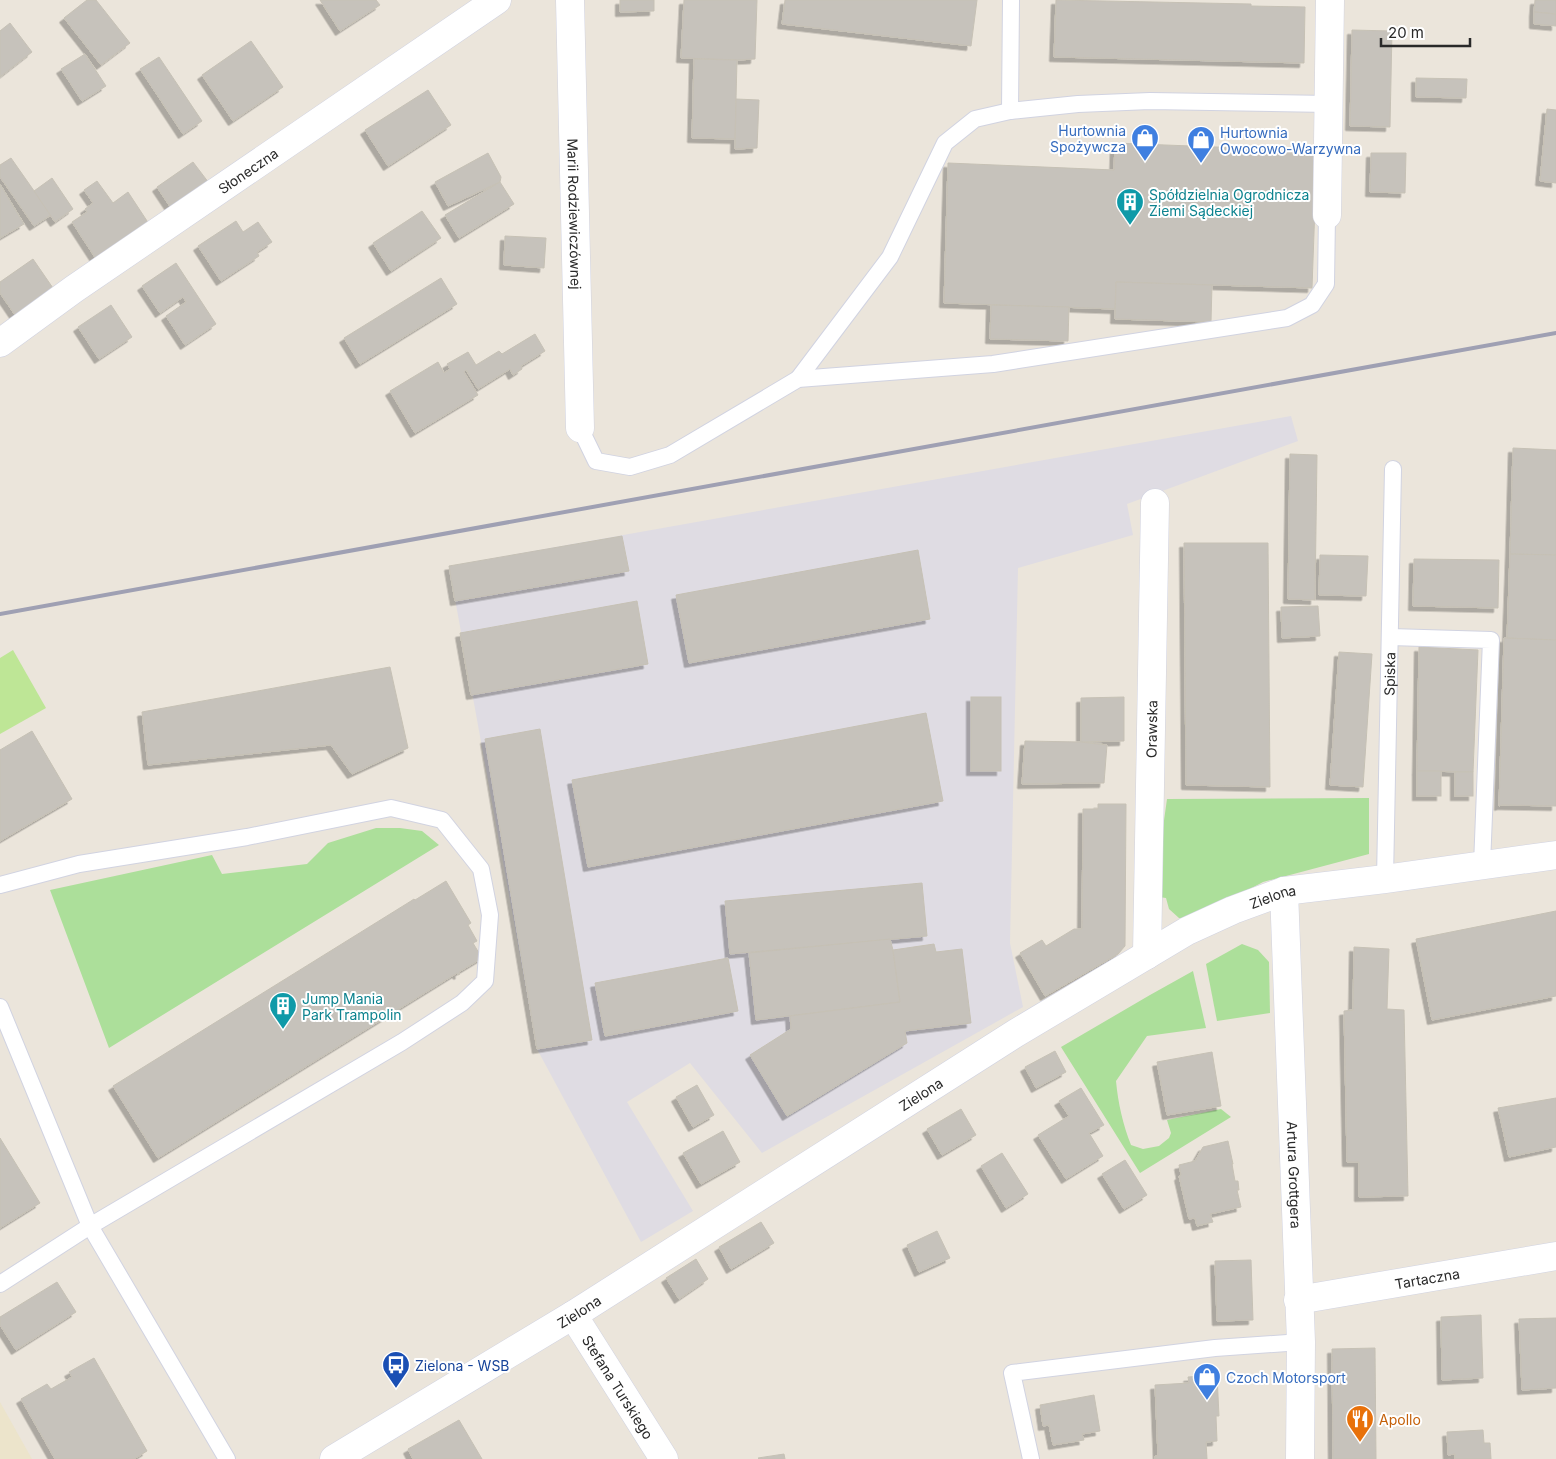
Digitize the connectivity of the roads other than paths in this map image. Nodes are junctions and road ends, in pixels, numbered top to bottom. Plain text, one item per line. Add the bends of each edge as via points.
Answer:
1 (497, 0) edge
2 (570, 0) edge
3 (1011, 0) edge
4 (1330, 0) edge
5 (1329, 104) junction
6 (1010, 111) junction
7 (1327, 215) joint
8 (0, 343) edge
9 (798, 379) junction
10 (580, 428) joint
11 (1393, 468) dead end
12 (1155, 503) dead end
13 (1390, 637) junction
14 (1556, 855) edge
15 (1482, 865) junction
16 (1385, 879) junction
17 (0, 885) edge
18 (1284, 891) junction
19 (1147, 955) junction
20 (0, 1007) edge
21 (90, 1226) junction
22 (1556, 1256) edge
23 (0, 1284) edge
24 (1298, 1300) junction
25 (573, 1315) junction
26 (1301, 1342) junction
27 (227, 1459) edge
28 (334, 1459) edge
29 (664, 1459) edge
30 (1031, 1459) edge
31 (1300, 1459) edge

1 - 8 street, Słoneczna
2 - 10 street, Marii Rodziewiczównej
3 - 6 lane
4 - 5 street
5 - 6 lane via 1150,101
5 - 7 street
6 - 9 lane via 975,119 945,143 890,256
7 - 9 lane via 1326,284 1312,305 1287,318 993,364
9 - 10 lane via 670,455 630,467 596,461
11 - 13 lane, Spiska
12 - 19 street, Orawska
13 - 15 lane via 1491,640
13 - 16 lane, Spiska
14 - 15 street, Zielona
15 - 16 street, Zielona
16 - 18 street, Zielona
17 - 21 lane via 79,864 246,837 391,808 442,820 481,869 490,916 485,981 462,1003 402,1042
18 - 19 street, Zielona via 1233,910
18 - 24 street, Artura Grottgera
19 - 25 street, Zielona via 1016,1033
20 - 21 lane
21 - 23 lane
21 - 27 lane
22 - 24 street, Tartaczna
24 - 26 street, Artura Grottgera
25 - 28 street, Zielona
25 - 29 street, Stefana Turskiego
26 - 30 lane via 1215,1348 1012,1373
26 - 31 street, Artura Grottgera

